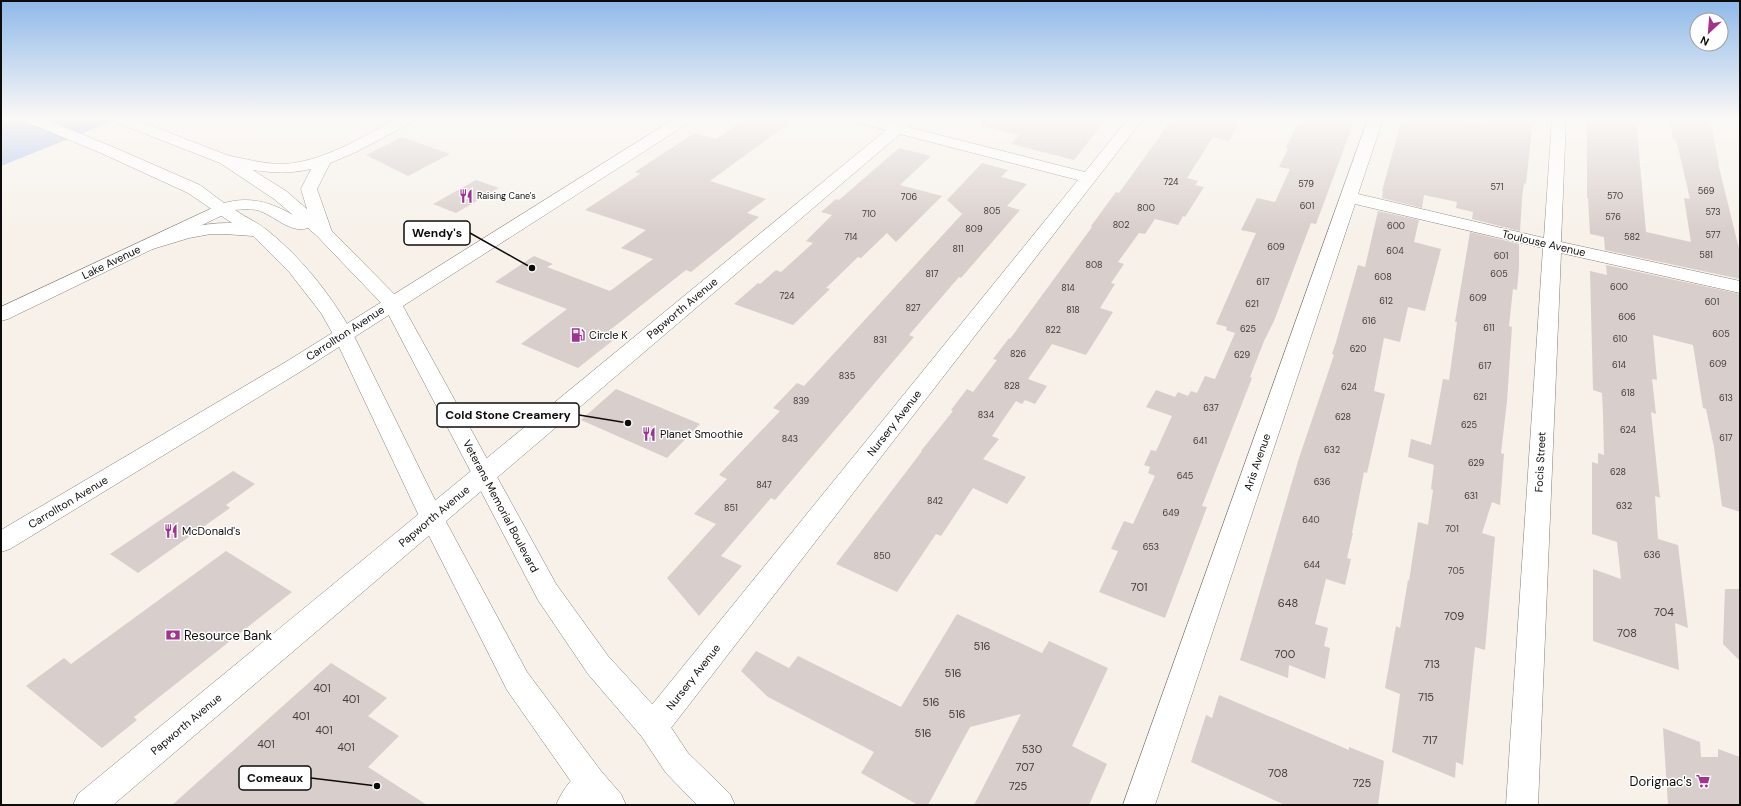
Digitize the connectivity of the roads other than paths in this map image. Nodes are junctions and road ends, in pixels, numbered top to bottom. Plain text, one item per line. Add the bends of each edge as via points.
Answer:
1 (121, 157) edge
2 (217, 157) edge
3 (332, 157) edge
4 (625, 157) edge
5 (864, 157) edge
6 (1015, 157) edge
7 (1106, 157) edge
8 (1363, 157) edge
9 (1557, 157) edge
10 (226, 160) junction
11 (323, 161) junction
12 (1089, 178) junction
13 (1349, 197) junction
14 (220, 209) junction
15 (319, 229) junction
16 (260, 233) junction
17 (1552, 245) junction
18 (146, 246) junction
19 (1740, 286) edge
20 (392, 303) junction
21 (1, 315) edge
22 (344, 334) junction
23 (484, 473) junction
24 (432, 518) junction
25 (1, 542) edge
26 (653, 727) junction
27 (581, 794) edge
28 (89, 805) edge
29 (610, 805) edge
30 (719, 805) edge
31 (1139, 805) edge
32 (1522, 805) edge

1 - 14 street via 194,190
2 - 10 street, Veterans Memorial Boulevard
3 - 11 street
4 - 20 street, Carrollton Avenue
5 - 23 street, Papworth Avenue
6 - 12 street
7 - 12 street, Nursery Avenue
8 - 13 street, Aris Avenue
9 - 17 street, Focis Street
10 - 11 street via 274,168 290,168
10 - 15 street, Veterans Memorial Boulevard via 280,195
11 - 15 street via 309,189
12 - 26 street, Nursery Avenue
13 - 17 street, Toulouse Avenue
13 - 31 street, Aris Avenue
14 - 15 street, Lake Avenue via 232,205 260,205 293,223
14 - 16 street
14 - 18 street, Lake Avenue
15 - 20 street, Veterans Memorial Boulevard
16 - 18 street via 235,228 213,228
16 - 22 street via 298,270 330,311
17 - 19 street, Toulouse Avenue
17 - 32 street, Focis Street
18 - 21 street, Lake Avenue
20 - 22 street, Carrollton Avenue
20 - 23 street, Veterans Memorial Boulevard
22 - 24 street
22 - 25 street, Carrollton Avenue
23 - 24 street, Papworth Avenue
23 - 26 street, Veterans Memorial Boulevard via 547,592 598,665
24 - 27 street via 517,681
24 - 28 street, Papworth Avenue
26 - 30 street, Veterans Memorial Boulevard via 677,763
27 - 29 street

